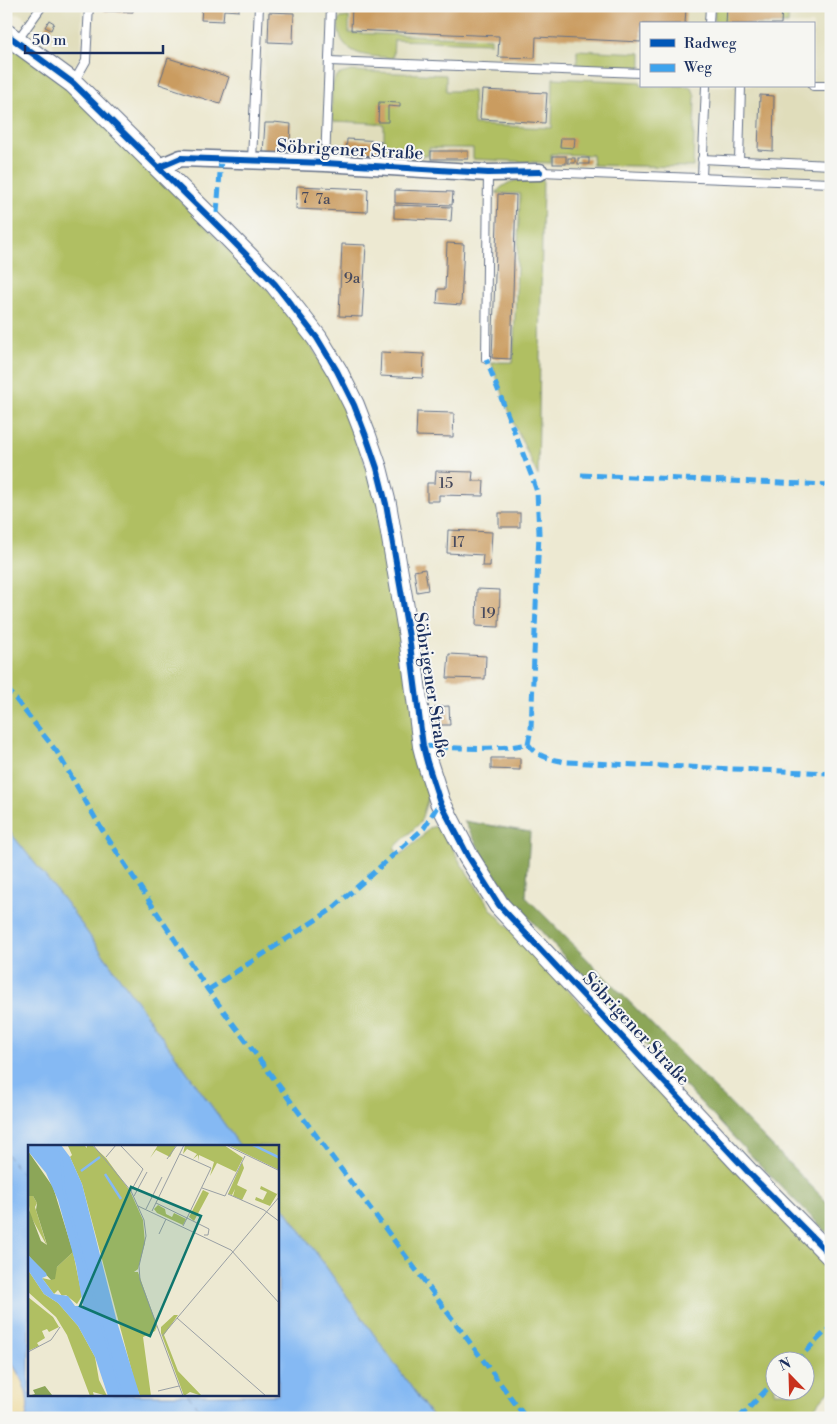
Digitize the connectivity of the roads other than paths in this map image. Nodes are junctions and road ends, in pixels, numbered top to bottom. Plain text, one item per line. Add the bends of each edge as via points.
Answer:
1 (42, 6) edge
2 (89, 6) edge
3 (259, 6) edge
4 (331, 6) edge
5 (710, 6) edge
6 (709, 22) edge
7 (12, 38) edge
8 (329, 61) junction
9 (640, 73) edge
10 (73, 83) junction
11 (814, 86) edge
12 (831, 86) edge
13 (706, 88) edge
14 (741, 88) edge
15 (702, 159) junction
16 (252, 160) junction
17 (739, 161) junction
18 (325, 163) junction
19 (831, 165) edge
20 (160, 167) junction
21 (540, 172) joint
22 (488, 173) junction
23 (702, 177) junction
24 (831, 183) edge
25 (486, 360) dead end
26 (831, 1256) edge

1 - 7 lane
2 - 10 lane via 86,61
3 - 16 lane, Söbrigener Straße
4 - 8 lane, Söbrigener Straße
5 - 6 lane
7 - 10 street, Söbrigener Straße
8 - 9 lane
8 - 18 lane, Söbrigener Straße
10 - 20 street, Söbrigener Straße
11 - 12 lane
13 - 15 lane
14 - 17 lane
15 - 17 lane
15 - 23 lane
16 - 18 street, Söbrigener Straße
16 - 20 street, Söbrigener Straße via 181,158
17 - 19 lane
18 - 22 street, Söbrigener Straße
20 - 26 street, Söbrigener Straße via 275,284 317,338 354,405 377,468 386,504 409,637 423,746 440,802 468,856 499,905 749,1173
21 - 22 street, Söbrigener Straße
21 - 23 lane
22 - 25 lane
23 - 24 lane

